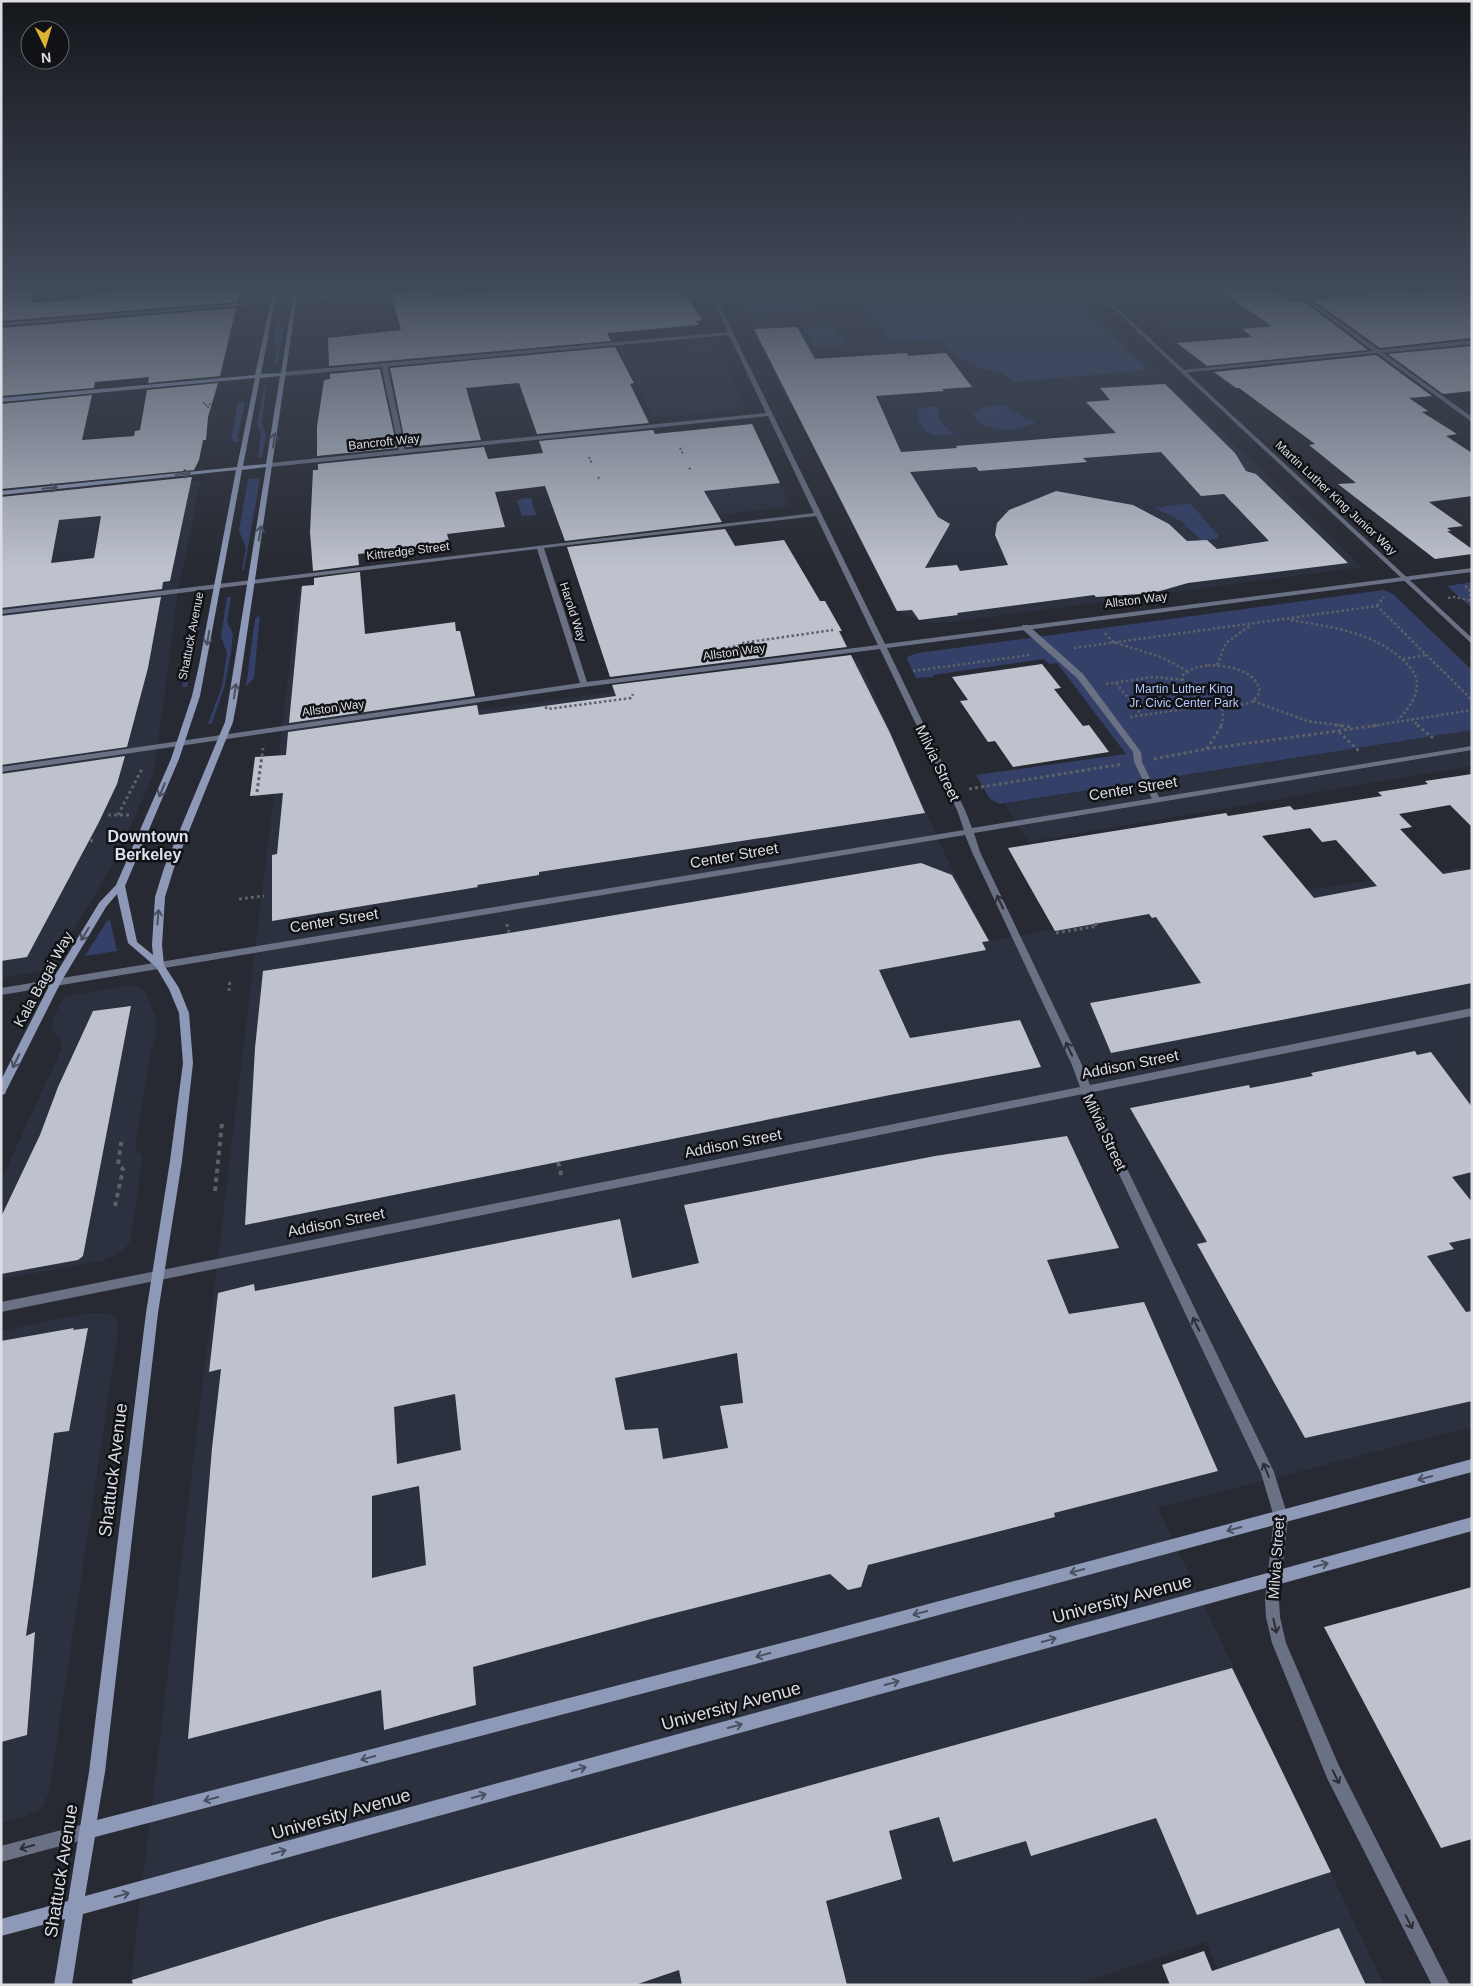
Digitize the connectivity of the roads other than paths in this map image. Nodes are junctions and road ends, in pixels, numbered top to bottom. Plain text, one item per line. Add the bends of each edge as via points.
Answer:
1 (186, 383) edge
2 (257, 383) edge
3 (283, 383) edge
4 (388, 383) edge
5 (754, 383) edge
6 (1195, 383) edge
7 (1420, 383) edge
8 (1, 400) edge
9 (769, 414) junction
10 (1472, 420) edge
11 (402, 451) junction
12 (270, 465) junction
13 (240, 468) junction
14 (1, 493) edge
15 (818, 514) junction
16 (540, 547) junction
17 (1472, 570) edge
18 (1405, 578) junction
19 (252, 581) junction
20 (217, 586) junction
21 (1, 612) edge
22 (1025, 627) junction
23 (1472, 642) edge
24 (881, 646) junction
25 (584, 685) junction
26 (223, 738) junction
27 (180, 744) junction
28 (1472, 748) edge
29 (1, 770) edge
30 (1156, 799) junction
31 (968, 830) junction
32 (120, 886) junction
33 (159, 965) junction
34 (56, 982) junction
35 (1, 992) edge
36 (1472, 1012) edge
37 (1085, 1089) junction
38 (1, 1091) edge
39 (158, 1274) junction
40 (1, 1306) edge
41 (1472, 1465) edge
42 (1281, 1517) junction
43 (1472, 1524) edge
44 (1274, 1578) junction
45 (88, 1831) junction
46 (1, 1854) edge
47 (75, 1908) junction
48 (1, 1928) edge
49 (63, 1985) edge
50 (1441, 1985) edge

1 - 8 main road
2 - 13 main road, Shattuck Avenue
12 -> 3 main road, Shattuck Avenue
4 - 11 street
5 - 9 street, Milvia Street
6 - 18 street, Martin Luther King Junior Way
7 - 10 street
9 - 11 street, Bancroft Way
9 - 15 street, Milvia Street
11 - 12 street, Bancroft Way
12 - 13 main road, Bancroft Way
19 -> 12 main road, Shattuck Avenue
14 -> 13 main road, Bancroft Way
13 - 20 main road, Shattuck Avenue
15 - 16 street, Kittredge Street
15 - 24 street, Milvia Street
16 - 19 street, Kittredge Street
16 - 25 street, Harold Way
17 - 18 street, Allston Way
18 - 22 street, Allston Way
18 - 23 street, Martin Luther King Junior Way
19 - 20 street, Kittredge Street
26 -> 19 main road, Shattuck Avenue via 233,701
20 - 21 street, Kittredge Street
20 -> 27 main road, Shattuck Avenue via 196,696
22 - 24 street, Allston Way
22 - 30 street via 1080,676 1136,752
24 - 25 street, Allston Way
24 - 31 street, Milvia Street
25 - 26 street, Allston Way
26 - 27 street, Allston Way
33 -> 26 main road, Shattuck Avenue via 160,897
27 - 29 street, Allston Way
27 -> 32 main road, Shattuck Avenue
28 - 30 street, Center Street
30 - 31 street, Center Street
31 - 33 street, Center Street
37 -> 31 street, Milvia Street
32 - 33 main road, Shattuck Avenue via 133,943
32 -> 34 main road, Kala Bagai Way via 102,905
33 - 34 street, Center Street
33 - 39 main road, Shattuck Avenue via 174,988 184,1013 188,1063
34 - 35 street, Center Street
34 -> 38 main road, Kala Bagai Way
36 - 37 street, Addison Street
37 - 39 street, Addison Street
42 -> 37 street, Milvia Street via 1267,1472
39 - 40 street, Addison Street
39 - 45 main road, Shattuck Avenue
41 -> 42 main road
42 - 44 street, Milvia Street
42 -> 45 main road
44 -> 43 main road, University Avenue
47 -> 44 main road, University Avenue
44 -> 50 street, Milvia Street via 1273,1617 1279,1643 1333,1772
45 -> 46 street
45 - 47 main road, Shattuck Avenue
47 - 48 main road, University Avenue
47 - 49 main road, Shattuck Avenue

